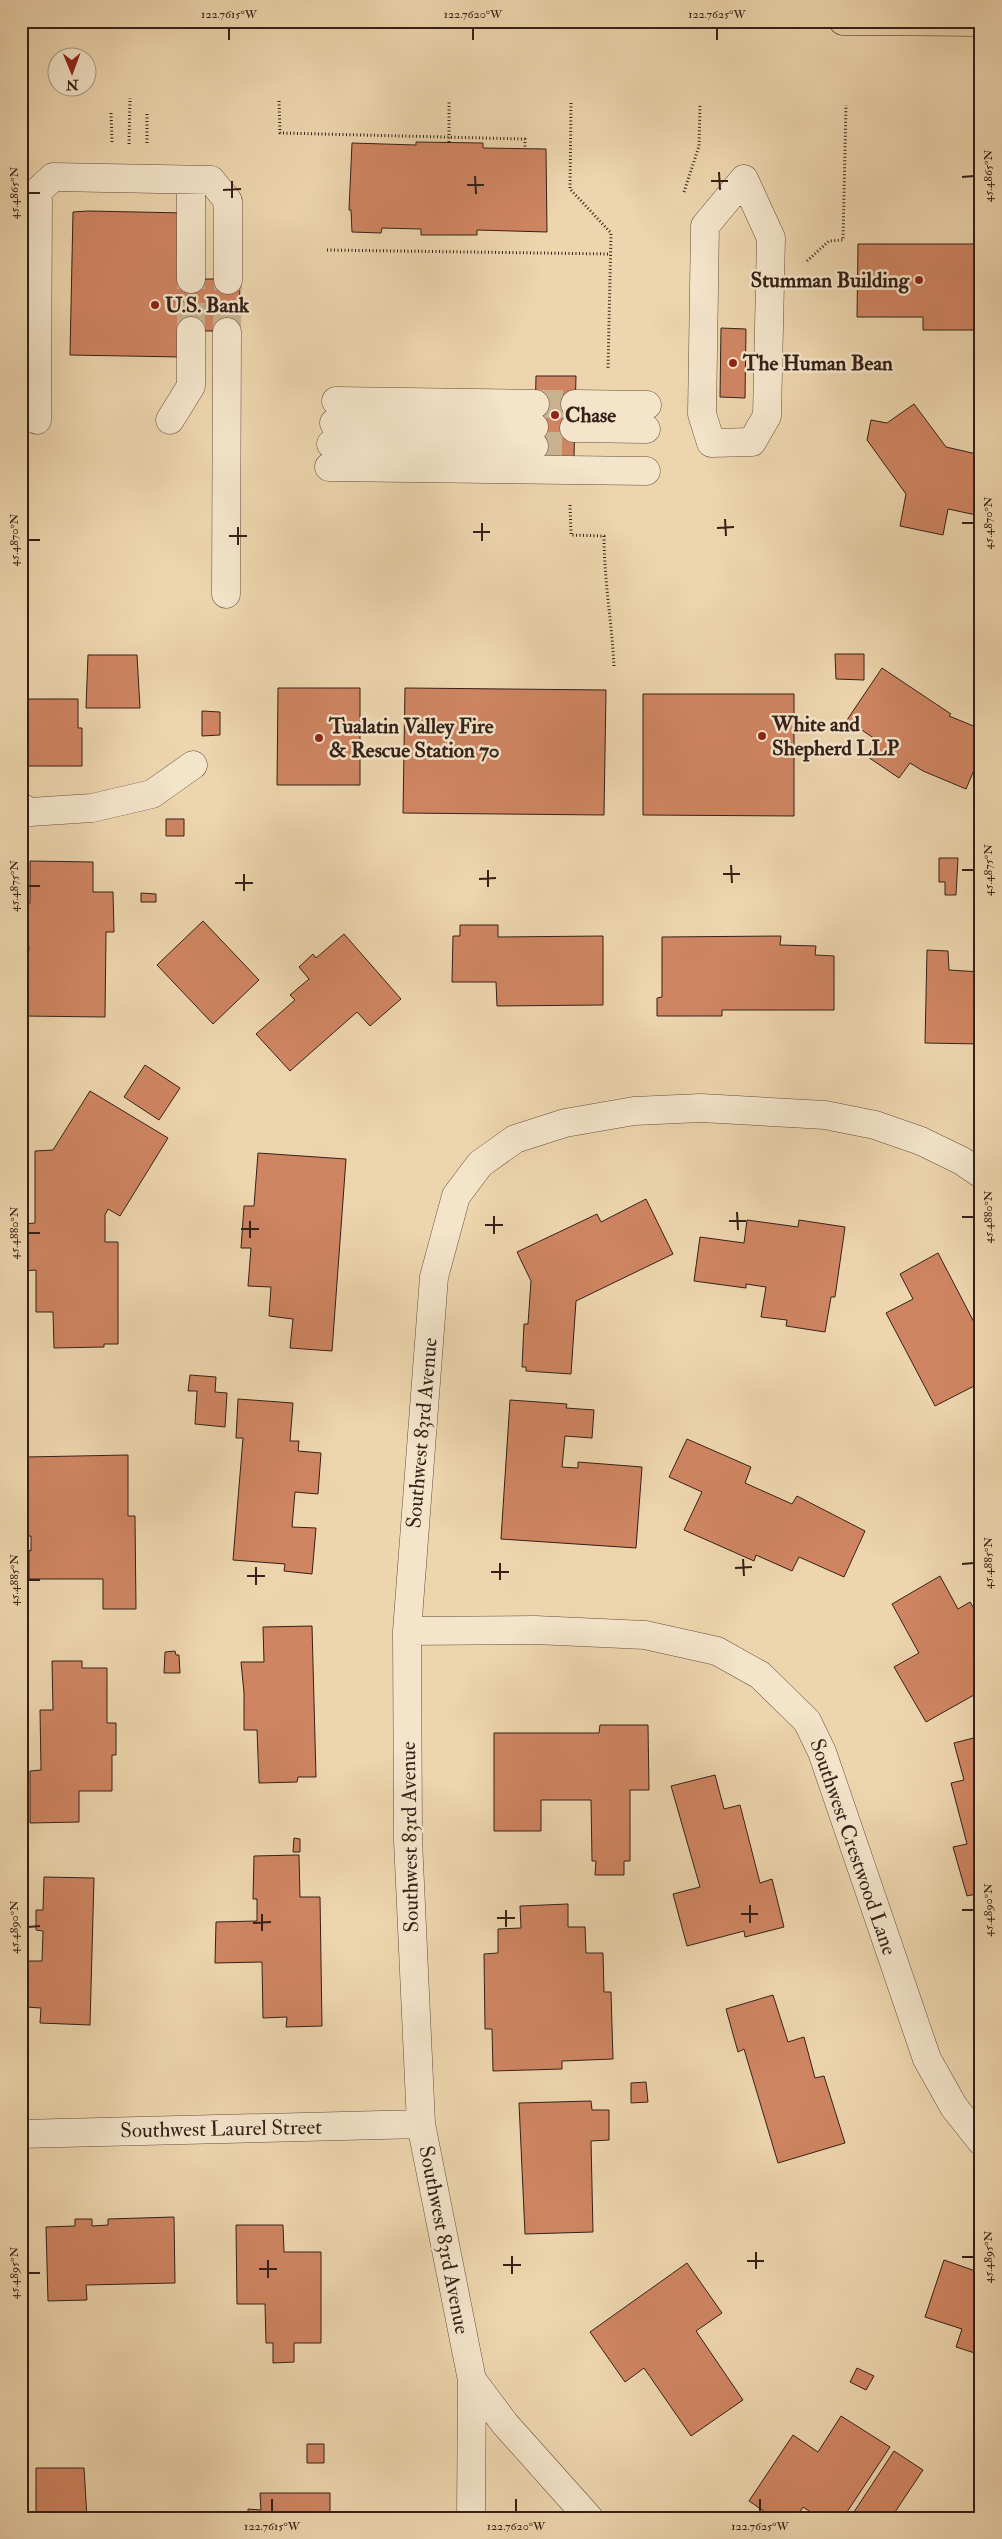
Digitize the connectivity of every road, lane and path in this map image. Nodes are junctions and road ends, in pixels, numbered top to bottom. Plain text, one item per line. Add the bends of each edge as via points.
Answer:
1 (843, 21) edge
2 (981, 22) edge
3 (130, 98) dead end
4 (279, 100) dead end
5 (449, 102) dead end
6 (571, 103) dead end
7 (846, 105) dead end
8 (130, 118) dead end
9 (449, 140) junction
10 (525, 148) dead end
11 (744, 179) joint
12 (327, 250) dead end
13 (610, 254) junction
14 (801, 267) dead end
15 (210, 279) tunnel mouth
16 (607, 405) junction
17 (37, 420) dead end
18 (170, 420) dead end
19 (333, 434) junction
20 (646, 438) junction
21 (226, 594) dead end
22 (193, 765) dead end
23 (21, 807) edge
24 (981, 1174) edge
25 (407, 1631) junction
26 (421, 2124) junction
27 (21, 2134) edge
28 (981, 2140) edge
29 (472, 2380) junction
30 (471, 2518) edge
31 (589, 2518) edge

1 - 2 main road
3 - 8 path
4 - 9 path via 280,133
5 - 9 path
6 - 13 path via 570,189 611,234
7 - 14 path via 843,240 829,242
9 - 10 path via 525,139
11 - 11 street via 705,226 702,414 711,442 752,442 768,416 771,238
12 - 13 path
13 - 16 path
15 - 17 street via 201,180 53,177 38,192
16 - 20 street
16 - 20 street via 575,426
18 - 21 street via 191,386 210,331 211,353 228,368
19 - 19 street via 535,426
19 - 20 street
22 - 23 street via 152,794 92,808 30,812
24 - 25 street, Southwest 83rd Avenue via 921,1141 875,1126 825,1115 701,1108 634,1111 565,1123 515,1139 480,1164 456,1196 434,1277
25 - 26 street, Southwest 83rd Avenue via 408,1840
25 - 28 street, Southwest Crestwood Lane via 534,1630 645,1635 717,1651 760,1675 807,1721 822,1752 927,2059 954,2107
26 - 27 street, Southwest Laurel Street
26 - 29 street, Southwest 83rd Avenue
29 - 30 street, Southwest 83rd Avenue
29 - 31 street via 505,2424

